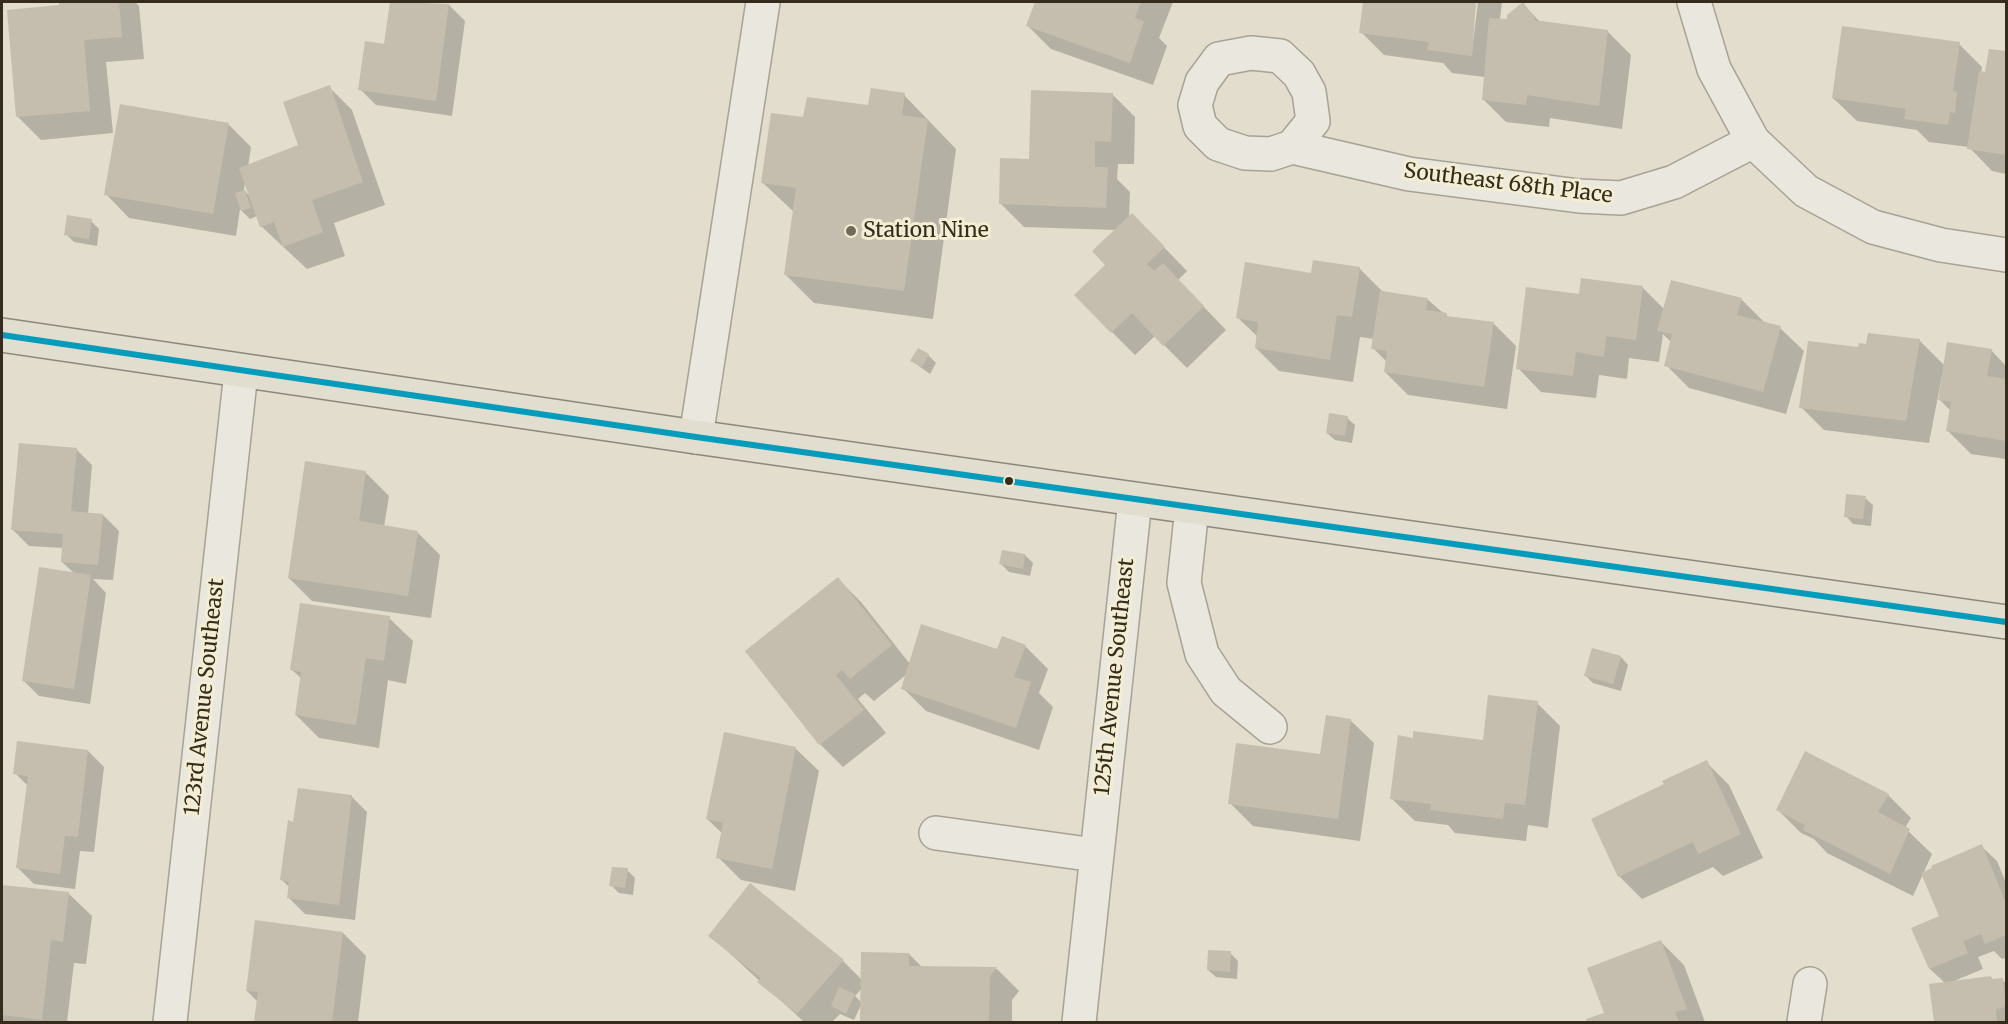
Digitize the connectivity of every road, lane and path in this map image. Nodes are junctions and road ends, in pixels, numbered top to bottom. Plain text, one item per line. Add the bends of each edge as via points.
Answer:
1 (763, 2) edge
2 (1694, 2) edge
3 (1753, 141) junction
4 (1293, 147) dead end
5 (2007, 255) edge
6 (2, 335) edge
7 (241, 372) junction
8 (696, 437) junction
9 (1135, 500) junction
10 (1192, 508) junction
11 (2007, 622) edge
12 (1270, 727) dead end
13 (936, 833) dead end
14 (1095, 855) junction
15 (1810, 984) dead end
16 (170, 1023) edge
17 (1079, 1023) edge
18 (1804, 1023) edge

1 - 8 street
2 - 3 street via 1714,69
3 - 4 street, Southeast 68th Place via 1674,182 1621,198 1409,174
3 - 5 street via 1806,191 1873,227
6 - 7 main road
7 - 8 main road
7 - 16 street, 123rd Avenue Southeast
8 - 9 main road
9 - 10 main road
9 - 14 street, 125th Avenue Southeast
10 - 11 main road
10 - 12 street via 1185,583 1202,654 1226,691
13 - 14 street
14 - 17 street, 125th Avenue Southeast
15 - 18 street

